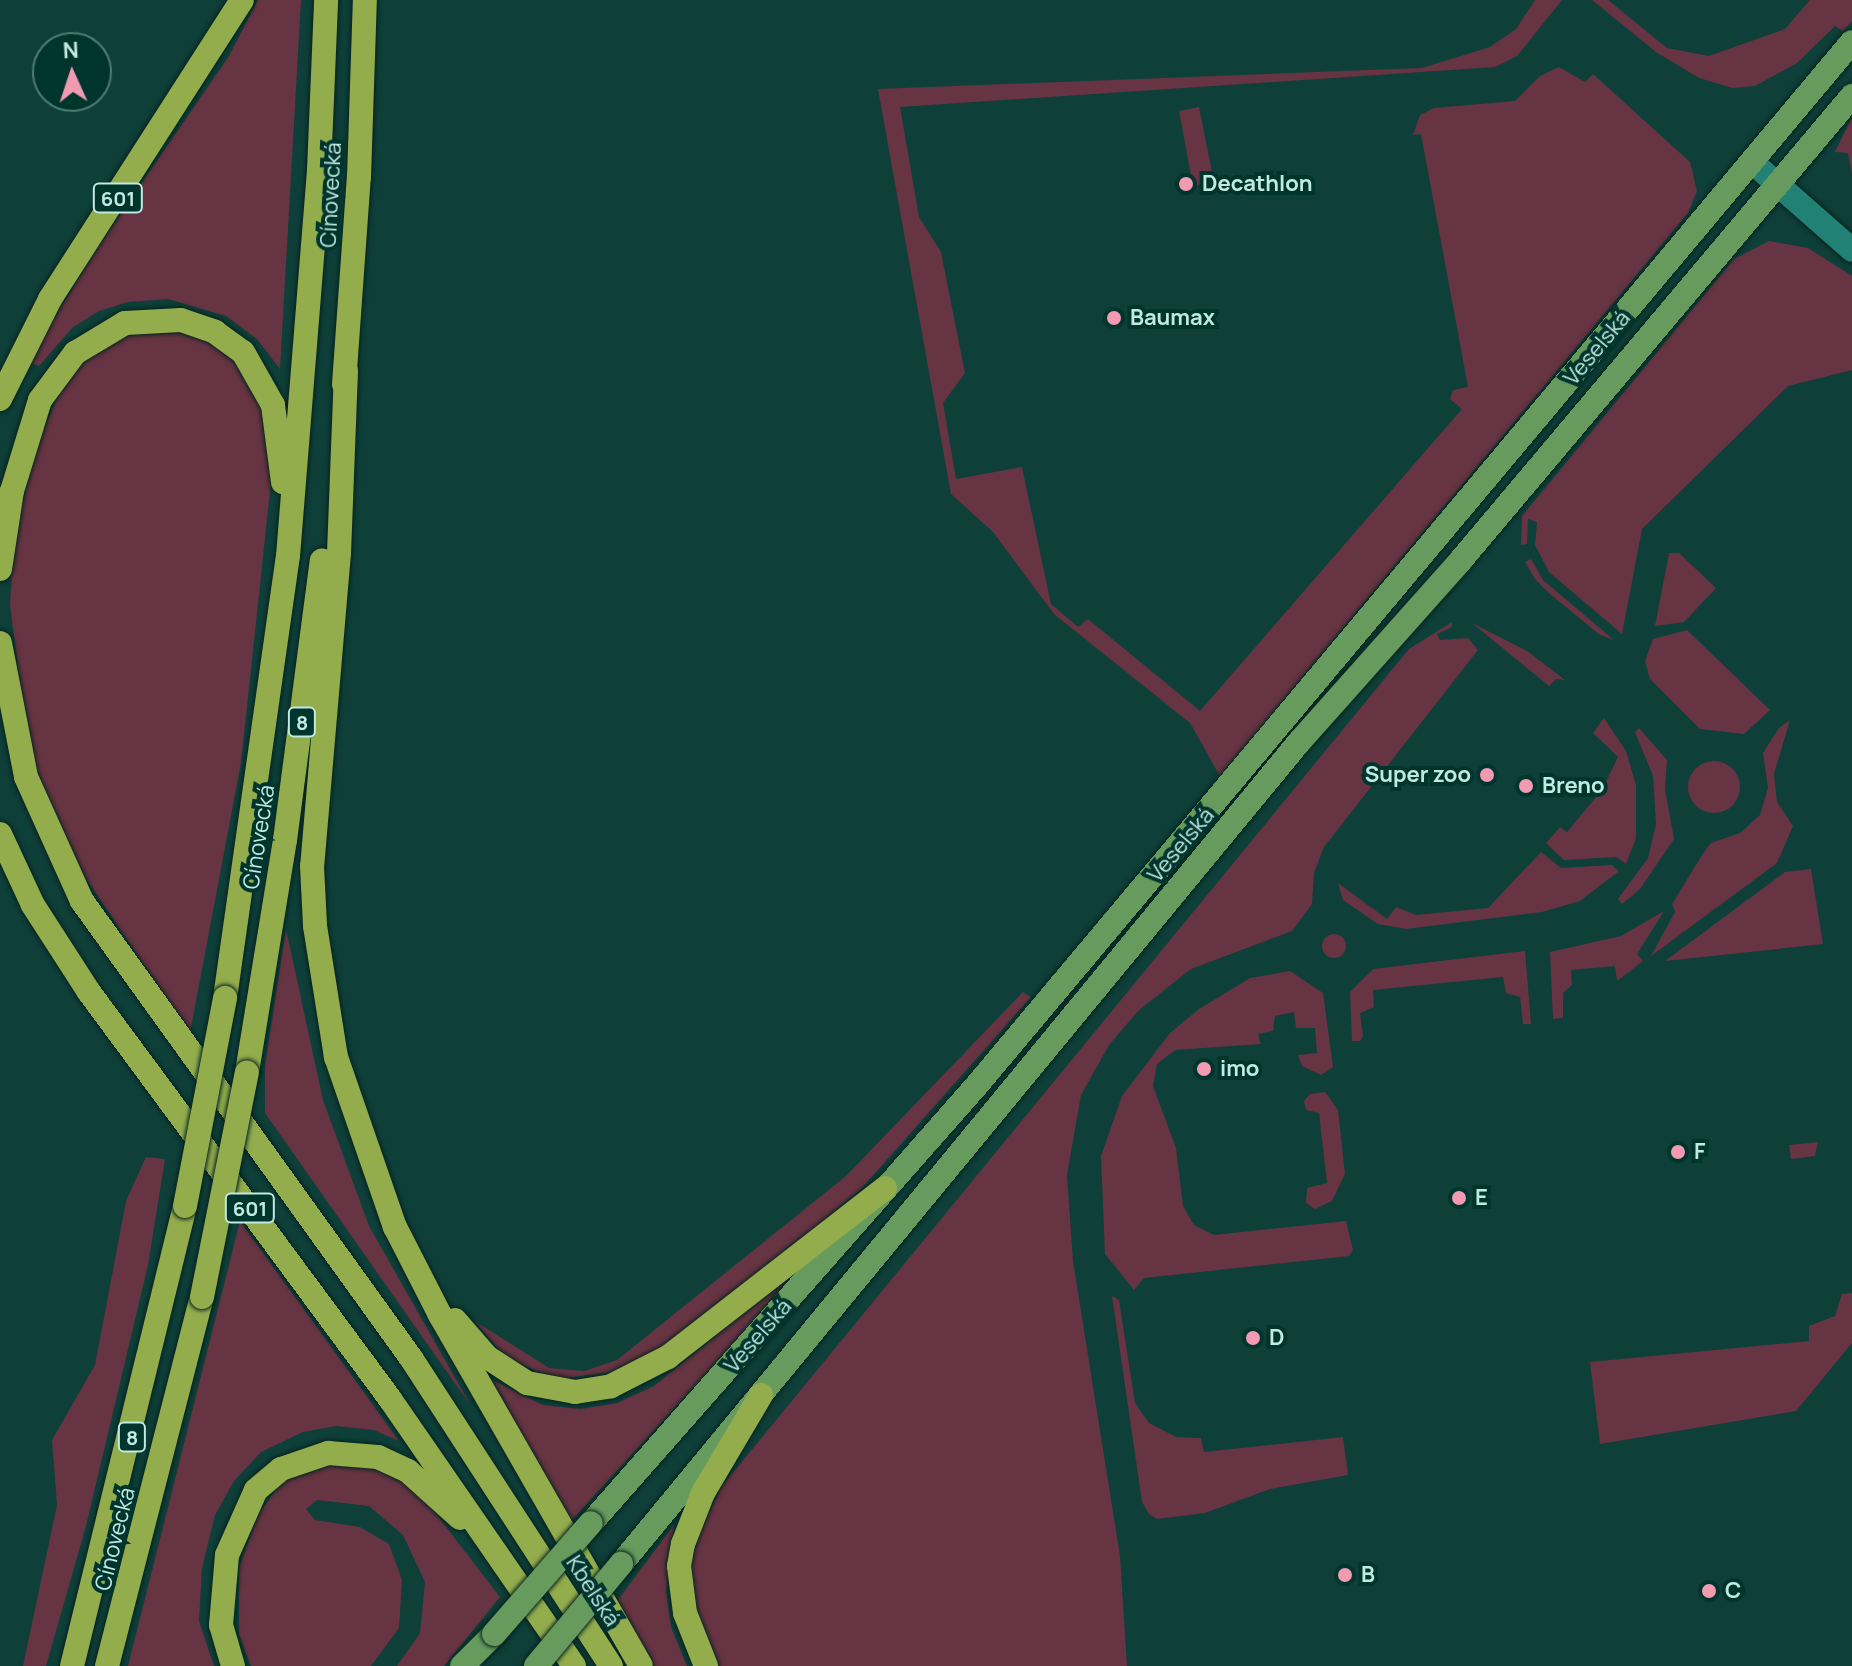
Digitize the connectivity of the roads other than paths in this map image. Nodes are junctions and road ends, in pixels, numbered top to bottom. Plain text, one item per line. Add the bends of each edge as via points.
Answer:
1 (242, 0) edge
2 (326, 0) edge
3 (365, 0) edge
4 (1852, 42) edge
5 (1852, 96) edge
6 (1752, 162) junction
7 (1777, 185) junction
8 (1852, 250) edge
9 (346, 371) junction
10 (0, 399) edge
11 (1437, 539) junction
12 (288, 556) junction
13 (1461, 560) junction
14 (0, 569) edge
15 (0, 643) edge
16 (0, 834) edge
17 (885, 1188) junction
18 (395, 1227) junction
19 (761, 1395) junction
20 (513, 1573) junction
21 (72, 1666) edge
22 (107, 1666) edge
23 (233, 1666) edge
24 (462, 1666) edge
25 (536, 1666) edge
26 (574, 1666) edge
27 (611, 1666) edge
28 (641, 1666) edge
29 (706, 1666) edge

1 - 10 highway, 601 via 50,299
2 - 12 highway, Cínovecká / 8 via 319,170
3 - 9 highway, Cínovecká / 8
4 - 6 main road, Veselská
5 - 7 main road, Veselská
6 - 7 street
6 - 11 main road, Veselská
7 - 8 street
7 - 13 main road, Veselská
9 - 18 highway via 339,553 318,766 313,893 336,1057
9 - 22 highway, Cínovecká / 8, bridge via 287,826 247,1072 202,1297
11 - 13 street
11 - 17 main road, Veselská
12 - 14 highway via 273,405 255,366 215,332 164,318 106,330 60,369 30,428 12,491
12 - 21 highway, Cínovecká / 8, bridge via 225,998 185,1206
13 - 19 main road, Veselská via 1300,741
15 - 27 highway, Kbelská / 601 via 26,777 82,901 411,1358
16 - 20 highway, 601 via 33,905 89,992
17 - 18 highway via 668,1357 628,1380 575,1392 527,1383 487,1357 443,1303
17 - 24 main road, Veselská, bridge
18 - 28 highway
19 - 25 main road, Veselská, bridge
19 - 29 highway via 703,1493 683,1544 680,1591
20 - 23 highway via 433,1490 393,1463 345,1452 296,1461 256,1490 227,1555 221,1625
20 - 26 highway, 601

